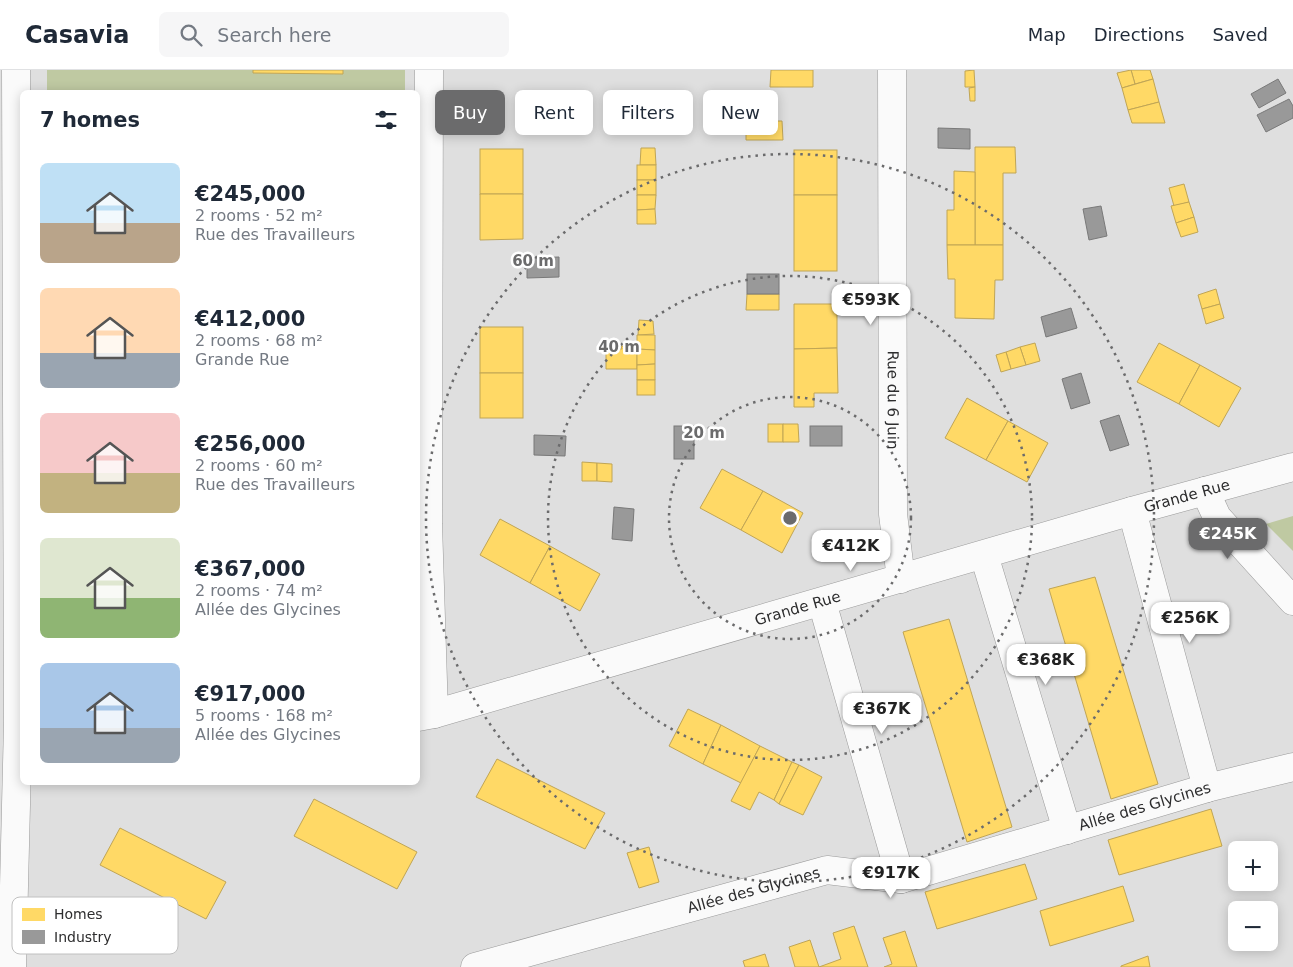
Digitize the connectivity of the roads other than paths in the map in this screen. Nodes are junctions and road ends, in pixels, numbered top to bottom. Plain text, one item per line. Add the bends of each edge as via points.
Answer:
1 (16, 70) edge
2 (429, 70) edge
3 (892, 70) edge
4 (1293, 467) edge
5 (1205, 491) junction
6 (1132, 512) junction
7 (423, 525) edge
8 (984, 555) junction
9 (901, 579) junction
10 (20, 584) edge
11 (1293, 601) edge
12 (822, 602) junction
13 (426, 716) edge
14 (1293, 767) edge
15 (13, 783) edge
16 (1207, 788) junction
17 (1067, 830) junction
18 (901, 879) junction
19 (12, 897) edge
20 (12, 954) edge
21 (12, 967) edge
22 (475, 967) edge

1 - 10 street
2 - 7 street
3 - 9 street, Rue du 6 Juin via 893,514
4 - 5 street, Grande Rue
5 - 6 street, Grande Rue
5 - 11 street via 1217,517
6 - 8 street, Grande Rue
6 - 16 street
7 - 13 street
8 - 9 street, Grande Rue
8 - 17 street
9 - 12 street, Grande Rue
10 - 15 street
12 - 13 street, Grande Rue
12 - 18 street
14 - 16 street, Allée des Glycines
15 - 19 street
16 - 17 street, Allée des Glycines
17 - 18 street, Allée des Glycines
18 - 22 street, Allée des Glycines via 827,870
20 - 21 street

